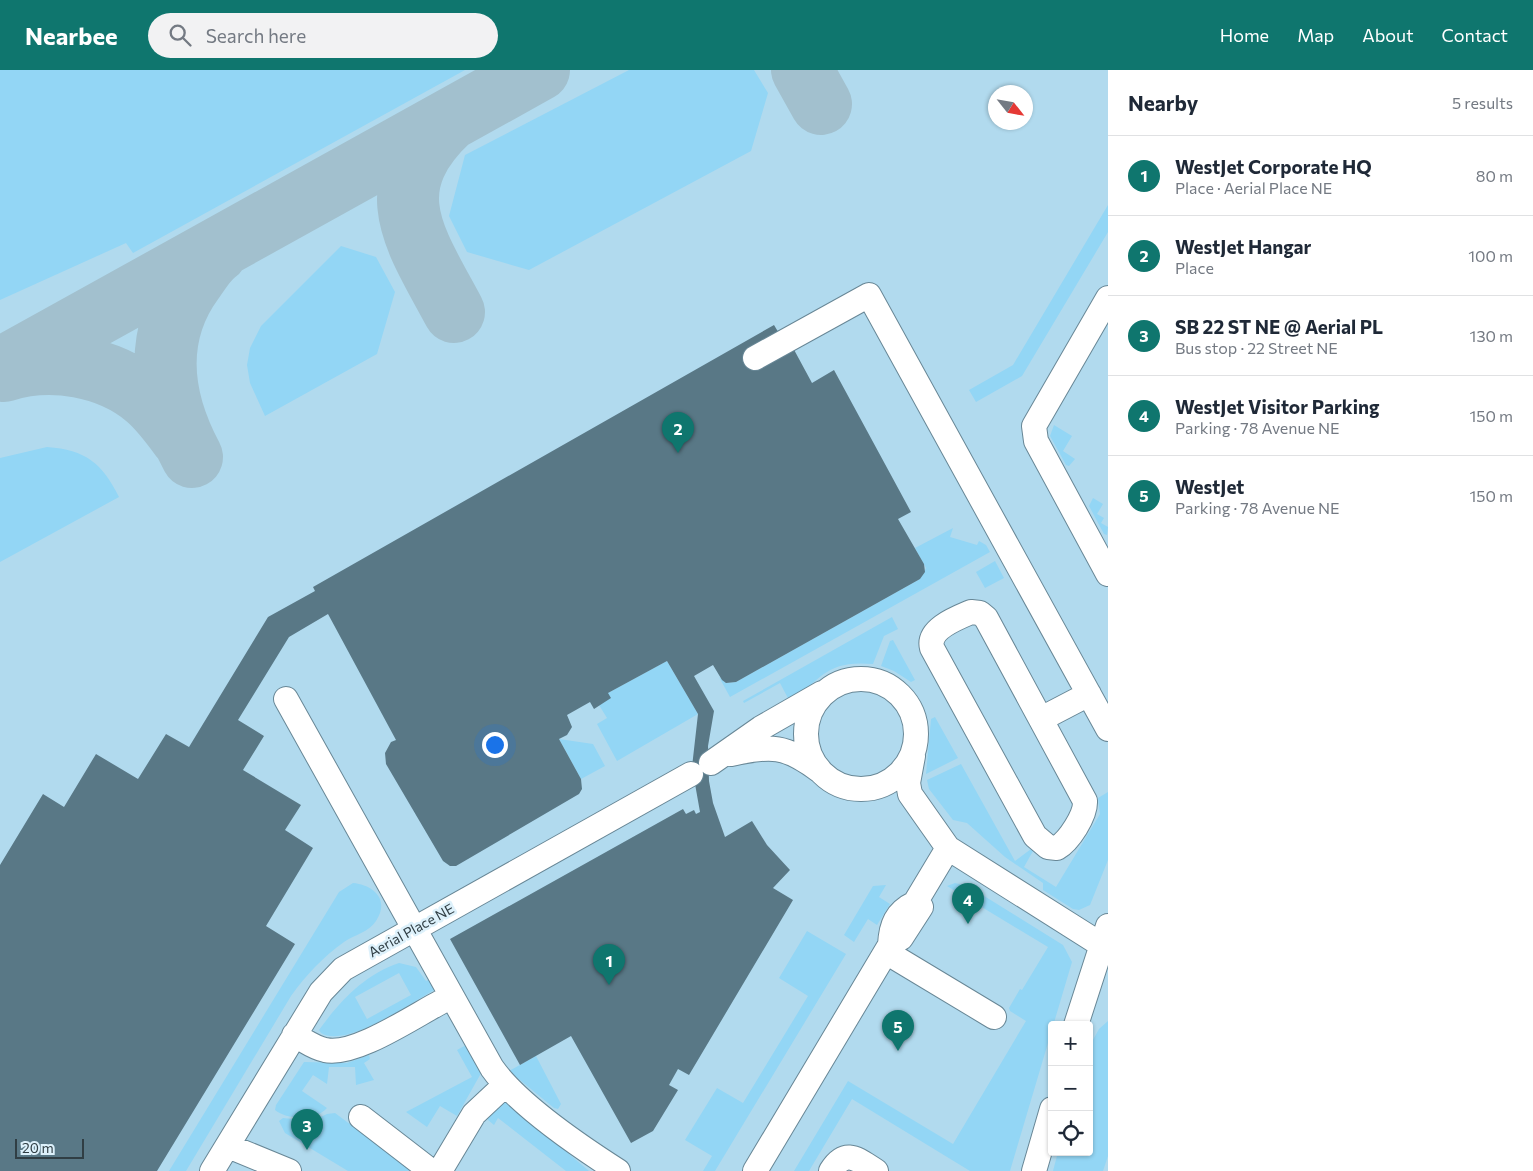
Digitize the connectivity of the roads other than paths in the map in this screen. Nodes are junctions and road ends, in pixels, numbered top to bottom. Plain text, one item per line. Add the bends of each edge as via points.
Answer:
1 (1108, 298) edge
2 (755, 358) dead end
3 (1108, 574) edge
4 (830, 689) junction
5 (286, 699) dead end
6 (1101, 711) edge
7 (1045, 726) junction
8 (915, 748) junction
9 (708, 764) junction
10 (824, 775) junction
11 (868, 789) junction
12 (915, 804) junction
13 (948, 848) junction
14 (416, 928) junction
15 (1106, 940) edge
16 (888, 948) junction
17 (441, 1002) dead end
18 (994, 1017) dead end
19 (1077, 1021) edge
20 (294, 1035) junction
21 (498, 1076) junction
22 (1051, 1111) edge
23 (362, 1117) dead end
24 (228, 1146) junction
25 (212, 1171) edge
26 (288, 1171) edge
27 (431, 1171) edge
28 (440, 1171) edge
29 (618, 1171) edge
30 (754, 1171) edge
31 (831, 1171) edge
32 (876, 1171) edge
33 (1034, 1171) edge

1 - 3 street via 1034,426 1036,440
2 - 6 street via 868,295
4 - 8 street via 845,681 862,679 878,681 893,689 905,700 913,715 917,732
4 - 9 street via 761,728
4 - 10 street via 818,700 810,715 807,731 811,755
5 - 14 street
6 - 7 street
7 - 7 street via 1085,801 1084,811 1066,840 1052,848 1035,836 932,648 935,632 971,612 984,615
8 - 11 street via 908,764 897,776
8 - 12 street via 908,783
9 - 10 street via 771,747 803,758
9 - 14 street, Aerial Place NE
10 - 11 street via 838,784
11 - 12 street via 903,794
12 - 13 street
13 - 15 street
13 - 16 street via 918,905 903,908 891,929
14 - 20 street, Aerial Place NE via 342,970 320,992
14 - 21 street
15 - 19 street
16 - 18 street
16 - 30 street
17 - 20 street via 346,1050 323,1050
20 - 24 street, Aerial Place NE
21 - 28 street
21 - 29 street via 586,1151
22 - 33 street
23 - 27 street
24 - 25 street, Aerial Place NE
24 - 26 street
31 - 32 street via 838,1161 847,1157

